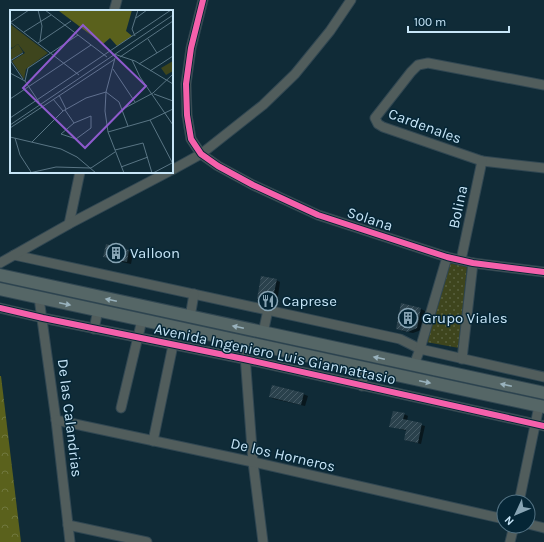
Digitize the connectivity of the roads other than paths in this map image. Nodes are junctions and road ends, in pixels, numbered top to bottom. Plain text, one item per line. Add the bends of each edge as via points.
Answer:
1 (117, 0) edge
2 (202, 0) edge
3 (351, 0) edge
4 (114, 10) edge
5 (544, 85) edge
6 (201, 154) junction
7 (482, 161) junction
8 (544, 168) edge
9 (173, 169) edge
10 (80, 173) edge
11 (166, 173) edge
12 (69, 224) junction
13 (14, 255) junction
14 (447, 257) junction
15 (461, 260) junction
16 (0, 263) edge
17 (473, 263) junction
18 (544, 272) edge
19 (0, 276) edge
20 (0, 289) edge
21 (194, 294) junction
22 (39, 298) junction
23 (0, 308) edge
24 (98, 310) junction
25 (268, 310) junction
26 (190, 317) junction
27 (43, 318) junction
28 (142, 320) junction
29 (94, 329) junction
30 (263, 333) junction
31 (137, 337) junction
32 (244, 342) junction
33 (173, 345) junction
34 (420, 349) junction
35 (244, 359) junction
36 (462, 359) junction
37 (414, 365) junction
38 (364, 368) junction
39 (544, 377) edge
40 (362, 386) junction
41 (544, 393) edge
42 (541, 407) edge
43 (121, 408) dead end
44 (56, 420) junction
45 (540, 425) edge
46 (153, 441) junction
47 (253, 462) junction
48 (521, 494) edge
49 (496, 517) edge
50 (68, 525) junction
51 (70, 542) edge
52 (147, 542) edge
53 (264, 542) edge

1 - 4 street
2 - 6 street via 186,84 191,139
3 - 6 street via 330,31 263,106
5 - 7 street, Cardenales via 428,63 418,65 411,72 375,118 378,124 384,127
6 - 9 street
6 - 14 street, Solana via 253,185 318,215
7 - 8 street, Cardenales
7 - 15 street, Bolina
10 - 12 street
11 - 12 street
12 - 13 street
13 - 16 street
13 - 21 street
14 - 15 street, Solana
14 - 34 street
15 - 17 street, Solana
17 - 18 street, Solana
17 - 36 street
26 -> 19 main road, Avenida Ingeniero Luis Giannattasio
20 - 22 main road, Avenida Ingeniero Luis Giannattasio
21 - 25 street
21 - 26 street
22 -> 24 main road, Avenida Ingeniero Luis Giannattasio
22 - 27 street, De las Calandrias
23 - 27 street, Avenida Ingeniero Luis Giannattasio
24 - 28 main road, Avenida Ingeniero Luis Giannattasio
24 - 29 street
25 - 30 street
25 - 34 street via 400,339
30 -> 26 main road, Avenida Ingeniero Luis Giannattasio
27 - 29 street, Avenida Ingeniero Luis Giannattasio
27 - 44 street, De las Calandrias
28 - 31 street
28 - 32 main road, Avenida Ingeniero Luis Giannattasio
29 - 31 street, Avenida Ingeniero Luis Giannattasio
37 -> 30 main road, Avenida Ingeniero Luis Giannattasio
31 - 33 street, Avenida Ingeniero Luis Giannattasio
31 - 43 street
32 - 35 street
32 - 38 main road, Avenida Ingeniero Luis Giannattasio
33 - 35 street, Avenida Ingeniero Luis Giannattasio
33 - 46 street
34 - 36 street
34 - 37 street
35 - 40 street, Avenida Ingeniero Luis Giannattasio
35 - 47 street
36 - 39 street
41 -> 37 main road, Avenida Ingeniero Luis Giannattasio
38 - 40 street
38 -> 42 main road, Avenida Ingeniero Luis Giannattasio
40 - 45 street, Avenida Ingeniero Luis Giannattasio
42 - 45 street
44 - 46 street, De los Horneros
44 - 50 street, De las Calandrias
45 - 48 street
46 - 47 street, De los Horneros
47 - 49 street, De los Horneros
47 - 53 street
50 - 51 street, De las Calandrias
50 - 52 street

